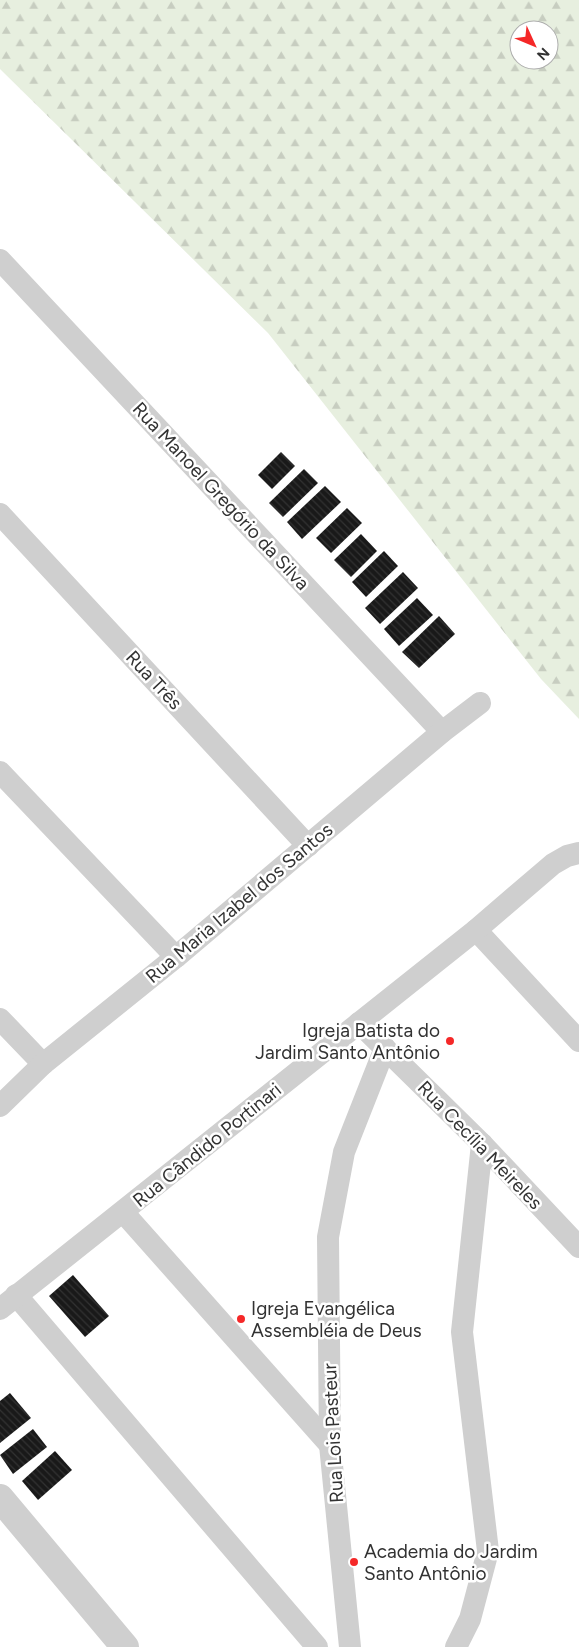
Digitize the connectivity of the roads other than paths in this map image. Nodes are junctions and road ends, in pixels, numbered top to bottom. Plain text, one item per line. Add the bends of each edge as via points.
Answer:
1 (0, 260) edge
2 (0, 514) edge
3 (480, 704) dead end
4 (442, 732) junction
5 (0, 772) edge
6 (308, 846) junction
7 (579, 853) edge
8 (476, 930) junction
9 (176, 956) junction
10 (0, 1020) edge
11 (360, 1023) junction
12 (579, 1040) edge
13 (385, 1048) junction
14 (43, 1064) junction
15 (0, 1106) edge
16 (482, 1144) junction
17 (123, 1212) junction
18 (579, 1247) edge
19 (8, 1302) edge
20 (330, 1445) junction
21 (0, 1498) edge
22 (125, 1647) edge
23 (317, 1647) edge
24 (350, 1647) edge
25 (456, 1647) edge

1 - 4 street, Rua Manoel Gregório da Silva
2 - 6 street, Rua Três
3 - 4 street, Rua Maria Izabel dos Santos
4 - 6 street, Rua Maria Izabel dos Santos
5 - 9 street
6 - 9 street, Rua Maria Izabel dos Santos
7 - 8 street, Rua Cândido Portinari via 553,864
8 - 11 street, Rua Cândido Portinari
8 - 12 street
9 - 14 street, Rua Maria Izabel dos Santos
10 - 14 street
11 - 13 street, Rua Cecília Meireles
11 - 17 street, Rua Cândido Portinari
13 - 16 street, Rua Cecília Meireles
13 - 20 street, Rua Lois Pasteur via 344,1152 328,1237
14 - 15 street, Rua Maria Izabel dos Santos
16 - 18 street, Rua Cecília Meireles
16 - 25 street via 462,1332 488,1551 470,1619
17 - 19 street, Rua Cândido Portinari
17 - 20 street
19 - 23 street
20 - 24 street, Rua Lois Pasteur
21 - 22 street

